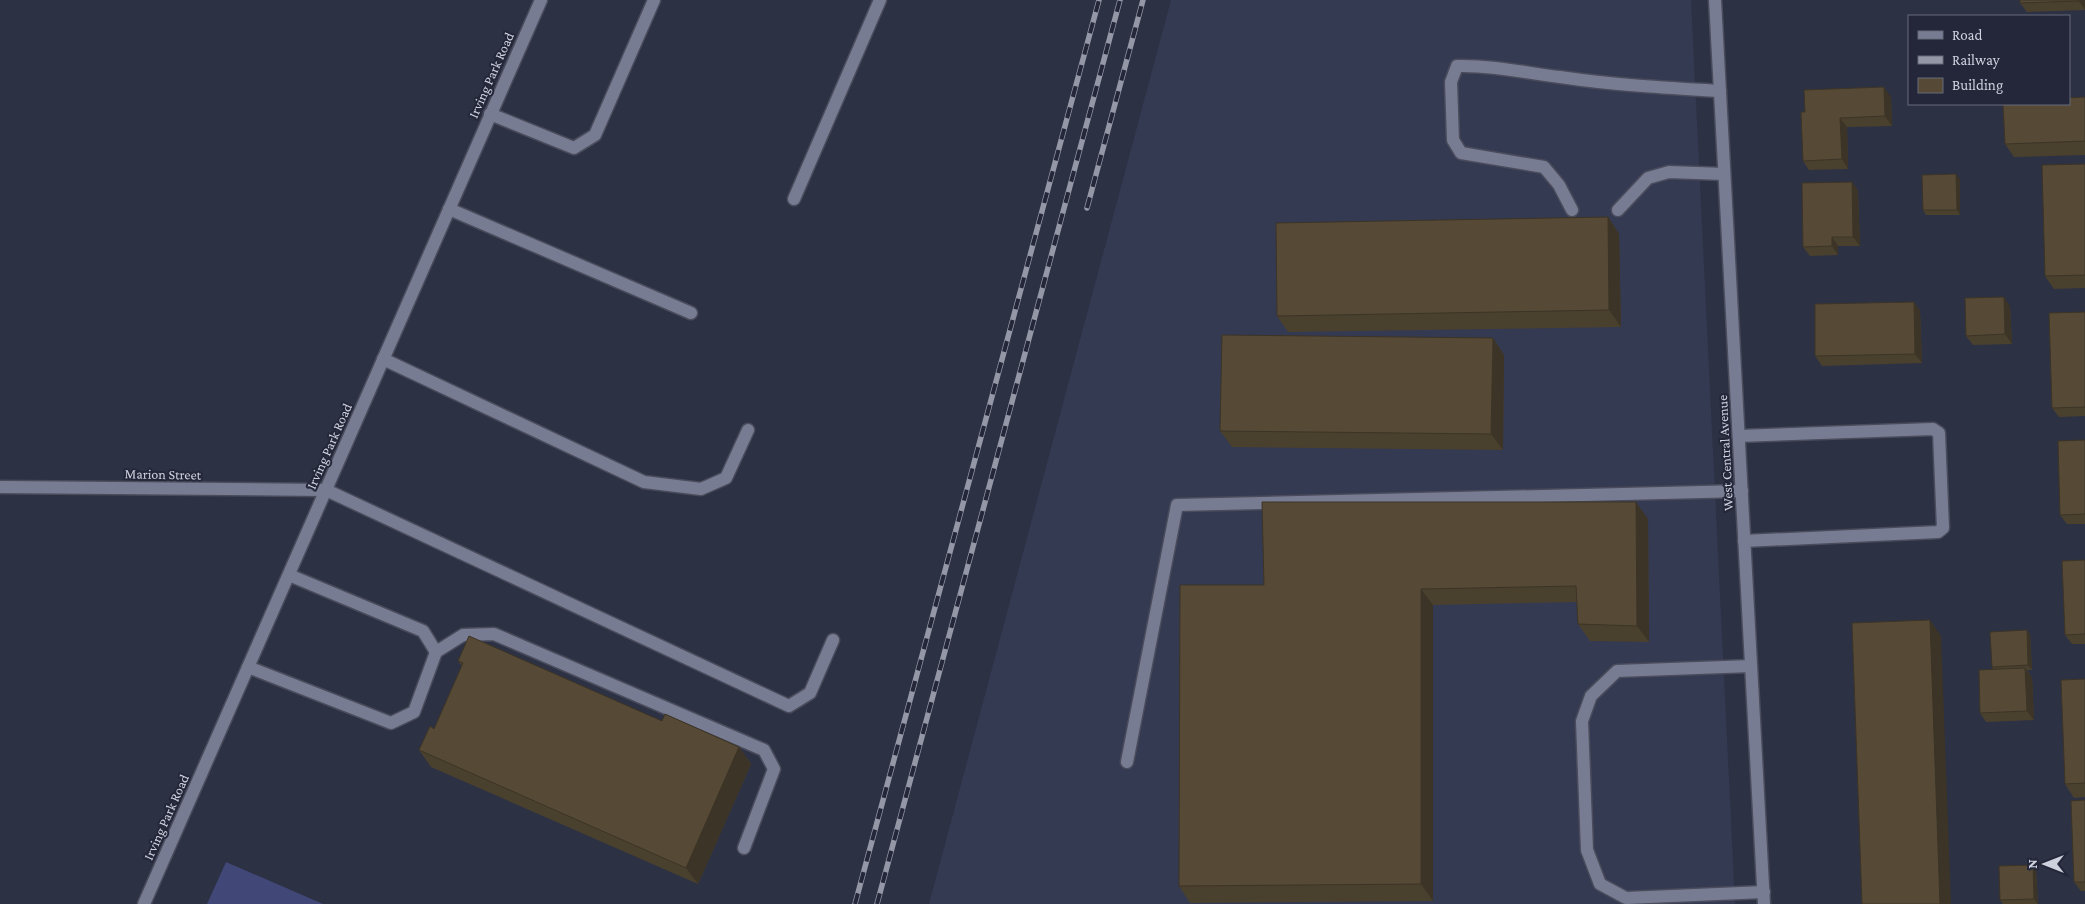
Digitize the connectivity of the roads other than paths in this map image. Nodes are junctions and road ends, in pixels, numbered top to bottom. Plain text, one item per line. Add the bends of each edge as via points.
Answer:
1 (540, 0) edge
2 (654, 0) edge
3 (880, 0) edge
4 (1716, 0) edge
5 (1720, 91) junction
6 (490, 114) junction
7 (1724, 174) junction
8 (794, 199) dead end
9 (449, 209) junction
10 (1572, 210) dead end
11 (1618, 210) dead end
12 (690, 313) dead end
13 (383, 359) junction
14 (748, 430) dead end
15 (1739, 436) junction
16 (0, 487) edge
17 (326, 490) junction
18 (1742, 491) junction
19 (1744, 541) junction
20 (289, 575) junction
21 (833, 640) dead end
22 (436, 652) junction
23 (1751, 666) junction
24 (248, 667) junction
25 (1127, 762) dead end
26 (744, 848) dead end
27 (1764, 898) edge
28 (144, 904) edge

1 - 6 street, Irving Park Road
2 - 6 street via 595,135 574,148
3 - 8 street
4 - 5 street, West Central Avenue
5 - 7 street, West Central Avenue
5 - 10 street via 1648,88 1482,65 1458,66 1450,82 1453,140 1462,153 1544,167 1559,185
6 - 9 street, Irving Park Road
7 - 11 street via 1669,172 1648,178
7 - 15 street, West Central Avenue
9 - 12 street
9 - 13 street, Irving Park Road
13 - 14 street via 644,482 701,489 726,478
13 - 17 street, Irving Park Road
15 - 18 street, West Central Avenue
15 - 19 street via 1933,429 1939,433 1943,528 1938,532
16 - 17 street, Marion Street
17 - 20 street, Irving Park Road
17 - 21 street via 788,706 810,693
18 - 19 street, West Central Avenue
18 - 25 street via 1177,505
19 - 23 street, West Central Avenue
20 - 22 street via 423,631
20 - 24 street, Irving Park Road
22 - 24 street via 414,712 391,723
22 - 26 street via 463,635 494,634 764,750 774,769
23 - 27 street, West Central Avenue
23 - 27 street via 1617,671 1591,696 1582,721 1587,850 1600,884 1626,898
24 - 28 street, Irving Park Road

